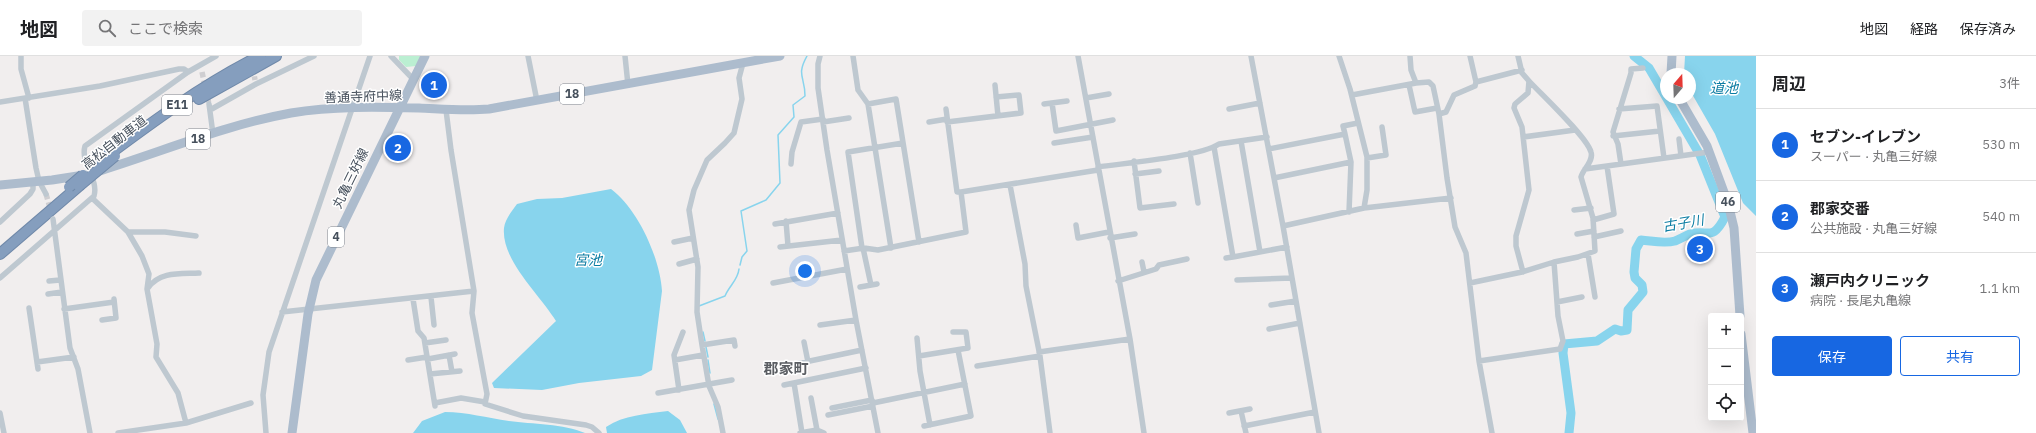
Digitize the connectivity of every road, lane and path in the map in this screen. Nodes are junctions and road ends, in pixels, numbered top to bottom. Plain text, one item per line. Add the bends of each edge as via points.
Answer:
1 (21, 56) edge
2 (216, 56) edge
3 (260, 56) edge
4 (276, 56) edge
5 (314, 56) edge
6 (370, 56) edge
7 (391, 56) edge
8 (425, 56) edge
9 (528, 56) edge
10 (625, 56) edge
11 (780, 56) edge
12 (820, 56) edge
13 (853, 56) edge
14 (1078, 56) edge
15 (1251, 56) edge
16 (1339, 56) edge
17 (1410, 56) edge
18 (1470, 56) edge
19 (1518, 56) edge
20 (1672, 56) edge
21 (743, 63) junction
22 (200, 65) junction
23 (1643, 68) dead end
24 (1671, 68) edge
25 (1522, 70) junction
26 (188, 72) junction
27 (202, 72) tunnel mouth
28 (413, 79) junction
29 (1529, 81) junction
30 (1476, 82) junction
31 (1416, 83) junction
32 (628, 85) junction
33 (995, 85) dead end
34 (1409, 85) junction
35 (1109, 94) dead end
36 (1352, 95) junction
37 (996, 97) junction
38 (27, 98) junction
39 (1086, 98) junction
40 (536, 101) junction
41 (1067, 101) dead end
42 (0, 102) edge
43 (1052, 103) junction
44 (1260, 103) junction
45 (868, 104) junction
46 (1044, 104) dead end
47 (1682, 104) edge
48 (352, 108) junction
49 (399, 108) junction
50 (946, 109) dead end
51 (1229, 109) dead end
52 (1619, 109) junction
53 (446, 110) junction
54 (1438, 111) junction
55 (998, 116) junction
56 (849, 118) dead end
57 (1113, 120) dead end
58 (823, 121) junction
59 (947, 121) junction
60 (929, 122) dead end
61 (1358, 123) junction
62 (1090, 124) junction
63 (1382, 128) dead end
64 (1575, 130) junction
65 (1660, 131) junction
66 (213, 134) junction
67 (1345, 134) junction
68 (1614, 136) junction
69 (1093, 137) junction
70 (1267, 137) junction
71 (1523, 137) junction
72 (1679, 140) dead end
73 (1241, 141) junction
74 (903, 143) junction
75 (1054, 143) dead end
76 (1214, 147) junction
77 (875, 148) junction
78 (1269, 149) junction
79 (1708, 152) junction
80 (1190, 153) junction
81 (1681, 156) junction
82 (1367, 158) junction
83 (1664, 158) junction
84 (1134, 161) junction
85 (1351, 162) junction
86 (791, 164) dead end
87 (1621, 164) junction
88 (1607, 166) junction
89 (1098, 169) junction
90 (1585, 169) junction
91 (1159, 171) dead end
92 (90, 174) junction
93 (1135, 174) junction
94 (1274, 178) junction
95 (36, 182) junction
96 (0, 184) edge
97 (1010, 185) junction
98 (74, 186) junction
99 (960, 192) junction
100 (46, 194) tunnel mouth
101 (92, 198) junction
102 (1451, 198) junction
103 (1198, 203) dead end
104 (1174, 204) dead end
105 (1364, 208) junction
106 (1590, 208) junction
107 (1574, 210) dead end
108 (1349, 212) junction
109 (838, 213) junction
110 (53, 219) tunnel mouth
111 (1593, 220) junction
112 (786, 221) junction
113 (0, 222) edge
114 (775, 224) dead end
115 (1076, 225) dead end
116 (1283, 226) junction
117 (56, 230) junction
118 (1594, 231) junction
119 (1621, 231) dead end
120 (128, 232) junction
121 (1135, 234) dead end
122 (1577, 234) dead end
123 (1110, 235) junction
124 (196, 236) dead end
125 (1594, 237) junction
126 (693, 238) junction
127 (842, 240) junction
128 (674, 242) dead end
129 (919, 242) junction
130 (788, 246) junction
131 (0, 247) edge
132 (780, 247) dead end
133 (1287, 247) junction
134 (862, 248) junction
135 (891, 248) junction
136 (844, 252) junction
137 (1260, 252) junction
138 (0, 254) edge
139 (1588, 254) junction
140 (1233, 257) junction
141 (1226, 258) dead end
142 (697, 259) junction
143 (1187, 259) dead end
144 (1142, 262) dead end
145 (1554, 262) junction
146 (679, 264) dead end
147 (847, 269) junction
148 (1144, 272) junction
149 (1523, 272) junction
150 (199, 273) dead end
151 (0, 278) edge
152 (1292, 278) junction
153 (60, 280) junction
154 (1237, 280) dead end
155 (49, 281) dead end
156 (1118, 281) junction
157 (773, 283) dead end
158 (1470, 283) junction
159 (860, 287) dead end
160 (147, 290) junction
161 (474, 291) junction
162 (62, 292) junction
163 (48, 294) dead end
164 (431, 297) junction
165 (1595, 297) dead end
166 (1582, 298) dead end
167 (413, 299) junction
168 (1296, 302) junction
169 (1557, 302) junction
170 (1271, 305) dead end
171 (29, 308) dead end
172 (64, 309) junction
173 (309, 309) junction
174 (282, 312) junction
175 (1740, 313) edge
176 (102, 320) dead end
177 (856, 320) junction
178 (1300, 323) junction
179 (434, 324) dead end
180 (820, 325) dead end
181 (1269, 329) dead end
182 (683, 332) dead end
183 (953, 332) dead end
184 (917, 338) dead end
185 (1130, 339) junction
186 (446, 340) dead end
187 (804, 342) dead end
188 (425, 343) junction
189 (702, 345) junction
190 (735, 346) dead end
191 (1743, 349) edge
192 (862, 350) junction
193 (958, 350) junction
194 (1040, 354) junction
195 (703, 355) junction
196 (919, 356) junction
197 (74, 357) junction
198 (427, 358) junction
199 (408, 360) dead end
200 (675, 360) junction
201 (1479, 361) junction
202 (37, 362) junction
203 (808, 362) junction
204 (786, 366) dead end
205 (977, 366) dead end
206 (38, 368) dead end
207 (866, 368) junction
208 (460, 371) dead end
209 (452, 372) junction
210 (430, 374) junction
211 (732, 380) dead end
212 (794, 383) junction
213 (965, 384) junction
214 (709, 385) junction
215 (784, 385) dead end
216 (679, 390) junction
217 (924, 392) junction
218 (658, 393) dead end
219 (811, 398) dead end
220 (485, 402) junction
221 (251, 403) dead end
222 (873, 403) junction
223 (832, 408) dead end
224 (1250, 409) dead end
225 (1241, 411) junction
226 (1315, 412) junction
227 (0, 413) edge
228 (1230, 413) dead end
229 (828, 415) dead end
230 (1, 423) edge
231 (186, 423) junction
232 (930, 425) junction
233 (924, 426) dead end
234 (1244, 426) junction
235 (817, 430) junction
236 (4, 433) edge
237 (90, 433) edge
238 (118, 433) edge
239 (266, 433) edge
240 (292, 433) edge
241 (599, 433) edge
242 (723, 433) edge
243 (801, 433) edge
244 (824, 433) edge
245 (878, 433) edge
246 (1050, 433) edge
247 (1144, 433) edge
248 (1246, 433) edge
249 (1319, 433) edge
250 (1492, 433) edge
251 (1753, 433) edge

1 - 38 street
2 - 22 street
3 - 98 highway, 高松自動車道 / E11, bridge via 162,115 100,161
4 - 98 highway, 高松自動車道 / E11, bridge via 165,120
5 - 66 street via 255,82 210,107
6 - 48 street
7 - 28 street
8 - 28 main road, 丸亀三好線 / 4
9 - 40 street
10 - 32 street
11 - 21 main road, 善通寺府中線 / 18
12 - 58 street via 818,88
13 - 45 street via 858,90
14 - 39 street
15 - 44 street
16 - 36 street
17 - 31 street via 1411,70
18 - 30 street
19 - 25 street
20 - 24 main road
21 - 32 main road, 善通寺府中線 / 18
21 - 126 street via 739,78 742,99 734,133 707,160 690,204
22 - 26 street
22 - 27 street
23 - 52 street via 1631,69
25 - 29 street
25 - 30 street
26 - 38 street via 179,69
26 - 92 street via 85,146 84,156
28 - 49 main road, 丸亀三好線 / 4
29 - 64 street
29 - 71 street via 1528,93 1514,108 1520,120
30 - 54 street via 1475,86 1454,95 1446,112
31 - 34 street
31 - 54 street via 1429,82 1433,86
32 - 40 main road, 善通寺府中線 / 18
33 - 37 street
34 - 36 street
34 - 54 street via 1415,112
35 - 39 street
36 - 61 street
37 - 55 street
37 - 55 street via 1019,94 1021,113
38 - 42 street
38 - 95 street
39 - 62 street
40 - 53 main road, 善通寺府中線 / 18 via 489,109
41 - 43 street
43 - 46 street
43 - 62 street via 1056,131
44 - 51 street
44 - 70 street
45 - 74 street via 896,99
45 - 77 street
47 - 79 main road, 46
48 - 49 main road, 善通寺府中線 / 18
48 - 66 main road, 善通寺府中線 / 18 via 292,113
48 - 174 street
49 - 53 main road, 善通寺府中線 / 18
49 - 173 main road, 丸亀三好線 / 4 via 321,268
50 - 59 street
52 - 65 street via 1657,106
52 - 68 street via 1614,125
53 - 161 street
54 - 102 street
55 - 59 street
56 - 58 street
57 - 62 street
58 - 86 street via 801,122
58 - 109 street
59 - 60 street
59 - 99 street via 957,192
61 - 67 street via 1343,126
61 - 82 street
62 - 69 street
63 - 82 street via 1386,155
64 - 71 street
64 - 90 street via 1591,152
65 - 68 street
65 - 83 street
66 - 92 main road, 善通寺府中線 / 18
67 - 78 street
67 - 85 street
68 - 87 street
69 - 75 street
69 - 89 street
70 - 73 street
70 - 78 street
71 - 149 street via 1528,190 1516,236 1516,246
72 - 81 street
73 - 76 street
73 - 137 street
74 - 77 street
74 - 129 street
76 - 80 street
76 - 140 street
77 - 134 street via 848,152
77 - 135 street
78 - 94 street
79 - 81 street
79 - 175 main road, 46 via 1732,220
80 - 84 street
80 - 103 street
81 - 83 street
82 - 105 street
83 - 87 street
84 - 89 street
84 - 93 street
85 - 94 street
85 - 108 street
87 - 88 street
88 - 90 street
88 - 111 street via 1614,214
89 - 97 street
89 - 123 street
90 - 106 street via 1581,177
91 - 93 street
92 - 95 main road, 善通寺府中線 / 18
92 - 101 street via 95,189
93 - 104 street via 1140,208
94 - 116 street
95 - 96 main road, 善通寺府中線 / 18
95 - 100 street
95 - 113 street via 30,194
97 - 99 street
97 - 194 street
98 - 131 highway, 高松自動車道 / E11
98 - 138 highway, 高松自動車道 / E11
99 - 129 street via 966,232
101 - 117 street
101 - 120 street
102 - 105 street
102 - 158 street via 1455,227 1466,253
105 - 108 street
106 - 107 street
106 - 111 street
108 - 116 street
109 - 112 street
109 - 127 street
110 - 117 street
111 - 118 street
112 - 114 street
112 - 130 street
115 - 123 street via 1078,238
116 - 133 street
117 - 151 street
117 - 153 street
118 - 122 street
118 - 125 street
119 - 125 street
120 - 124 street via 165,232
120 - 160 street via 149,274
121 - 123 street
123 - 156 street
125 - 139 street via 1595,251
126 - 128 street
126 - 142 street
127 - 130 street
127 - 136 street
129 - 135 street
130 - 132 street
133 - 137 street
133 - 152 street
134 - 135 street
134 - 136 street
134 - 159 street via 874,284
136 - 147 street
137 - 140 street
139 - 145 street
139 - 165 street
140 - 141 street
142 - 146 street
142 - 189 street via 697,312
143 - 148 street via 1159,265 1156,269
144 - 148 street
145 - 149 street
145 - 169 street
147 - 157 street
147 - 177 street
148 - 156 street
149 - 158 street
150 - 160 street via 168,274 153,281
152 - 154 street
152 - 168 street
153 - 155 street
153 - 162 street
156 - 185 street
158 - 201 street
160 - 231 street via 157,344 156,356 178,393
161 - 164 street
161 - 220 street via 472,313 487,394
162 - 163 street
162 - 172 street
164 - 167 street
164 - 179 street
166 - 169 street
167 - 173 street
167 - 188 street via 418,331
168 - 170 street
168 - 178 street
169 - 201 street via 1563,341 1560,348
171 - 202 street
172 - 176 street via 114,301 116,318
172 - 197 street via 70,348
173 - 174 street
173 - 240 main road, 丸亀三好線 / 4
174 - 239 street via 269,352 263,395
177 - 180 street
177 - 192 street
178 - 181 street
178 - 226 street
182 - 200 street via 674,355
183 - 193 street via 966,332 968,348
184 - 196 street
185 - 194 street
185 - 247 street
186 - 188 street
187 - 203 street
188 - 198 street
189 - 190 street via 734,340
189 - 195 street
191 - 251 main road
192 - 203 street
192 - 207 street
193 - 196 street
193 - 213 street
194 - 205 street
194 - 246 street
195 - 200 street
195 - 214 street
196 - 217 street
197 - 202 street
197 - 237 street
198 - 199 street
198 - 209 street via 452,355
198 - 210 street
200 - 216 street
201 - 250 street
202 - 206 street
203 - 204 street
207 - 212 street
207 - 222 street
208 - 209 street
209 - 210 street
210 - 220 street via 435,404 461,398
211 - 214 street
212 - 215 street
212 - 243 street
213 - 217 street
213 - 232 street via 971,416
214 - 216 street
214 - 242 street via 718,407
216 - 218 street
217 - 222 street
217 - 232 street
219 - 235 street
220 - 241 street via 523,416 586,425
221 - 231 street
222 - 223 street
222 - 229 street
222 - 245 street
224 - 225 street
225 - 228 street
225 - 234 street
226 - 234 street
226 - 249 street
227 - 230 street
230 - 236 street
231 - 238 street
232 - 233 street
234 - 248 street
235 - 243 street
235 - 244 street

